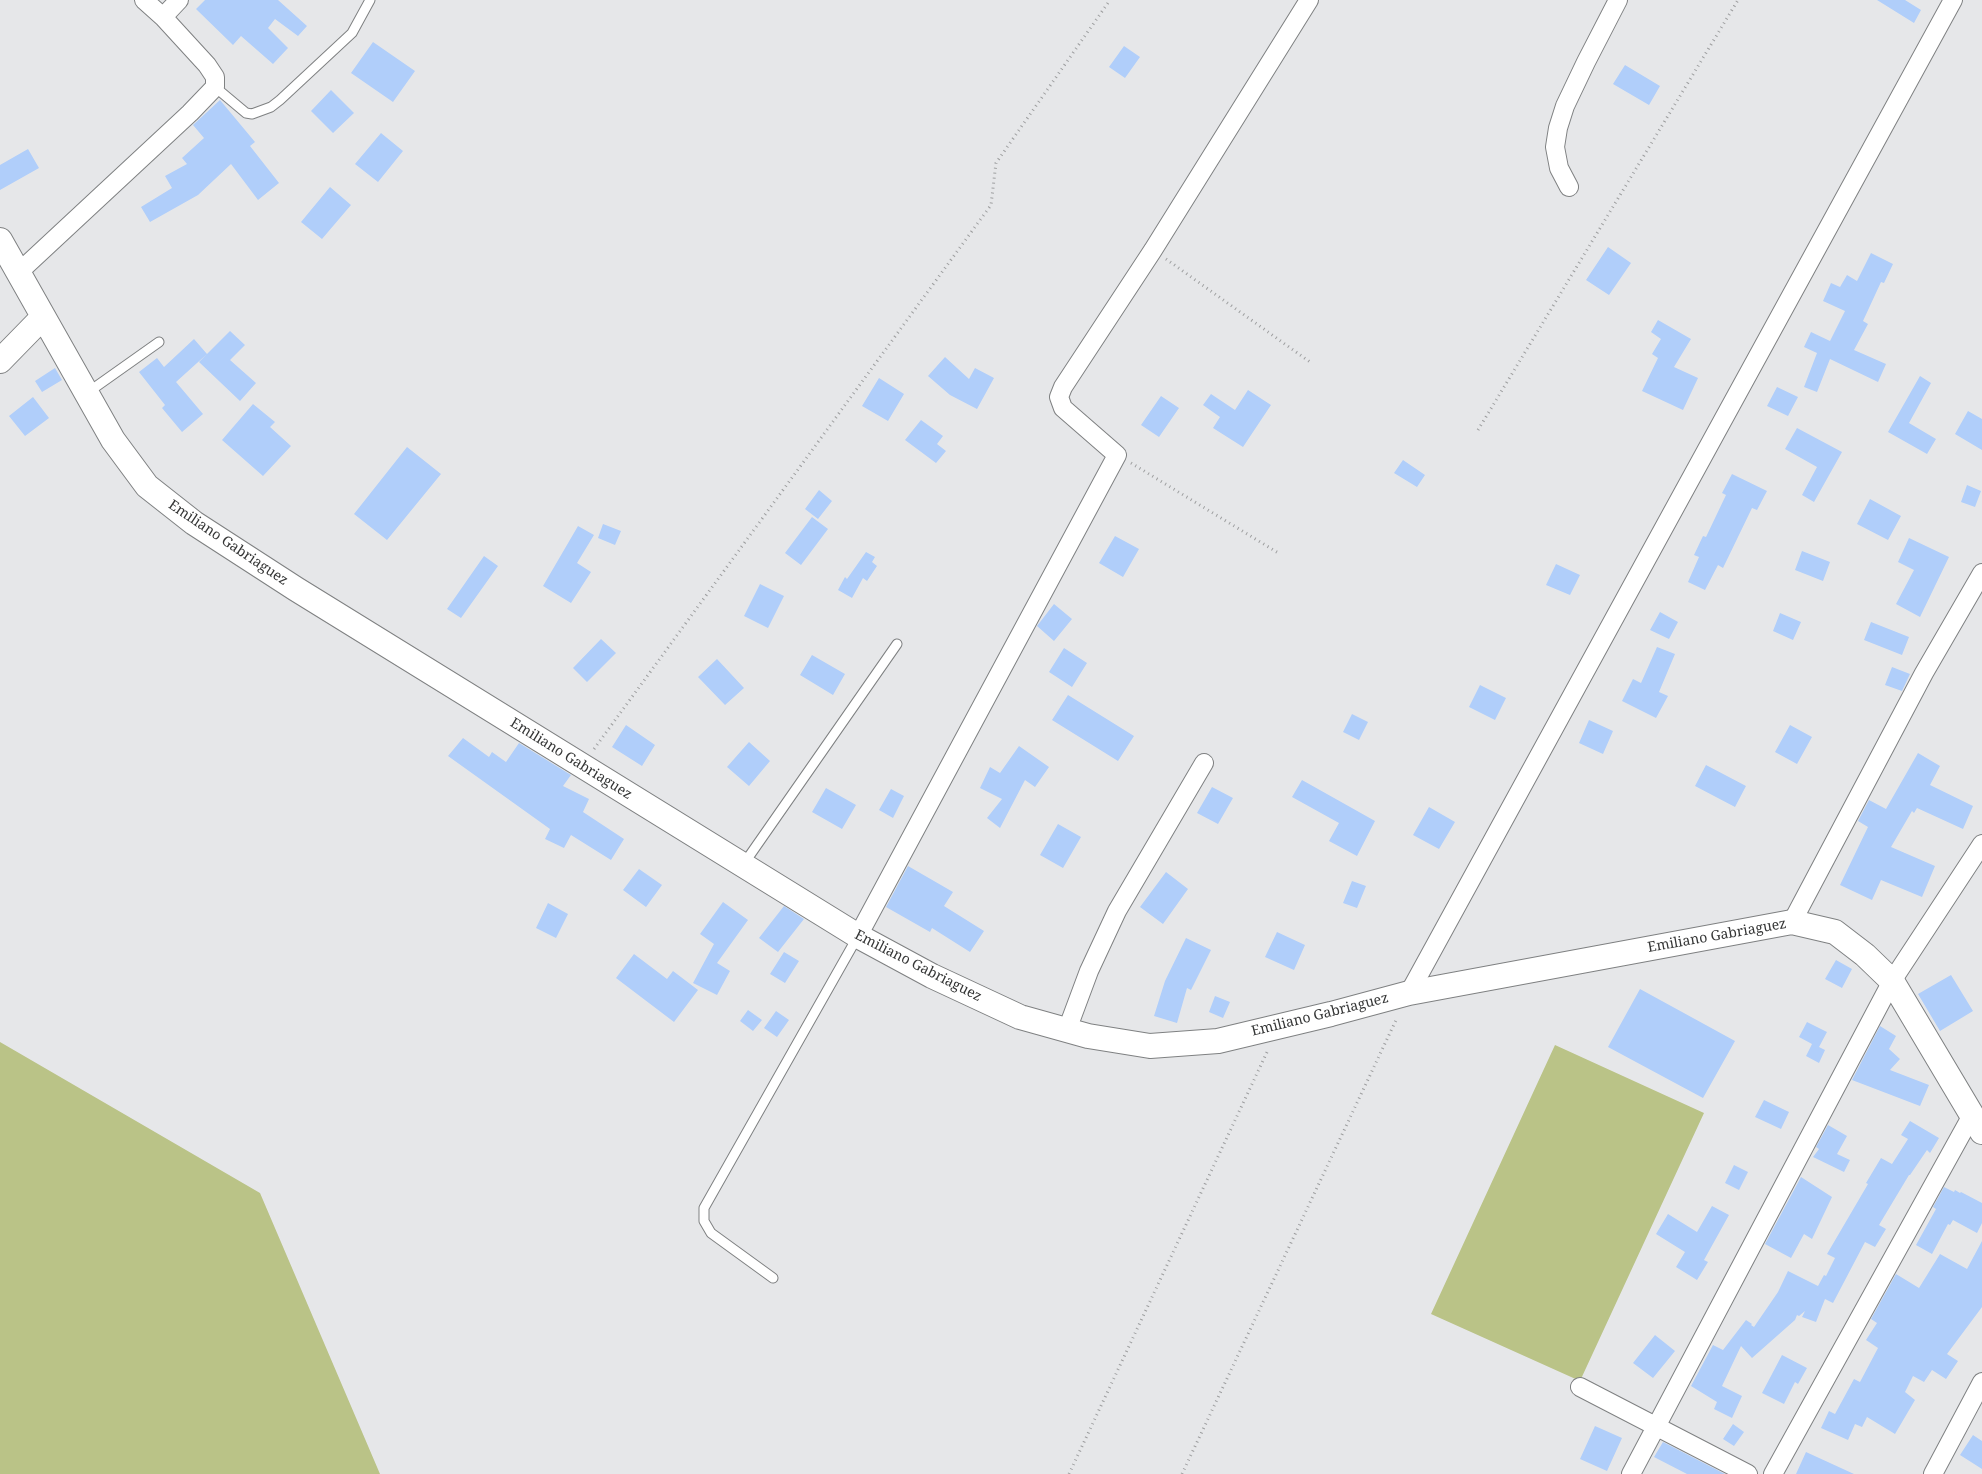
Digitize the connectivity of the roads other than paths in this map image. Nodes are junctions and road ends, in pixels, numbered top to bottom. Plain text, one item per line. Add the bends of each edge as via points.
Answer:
1 (144, 0) edge
2 (180, 0) edge
3 (370, 0) edge
4 (1310, 0) edge
5 (1618, 0) edge
6 (1953, 0) edge
7 (163, 17) junction
8 (215, 88) junction
9 (1569, 187) dead end
10 (2, 247) edge
11 (18, 273) junction
12 (43, 317) junction
13 (159, 342) dead end
14 (0, 361) edge
15 (87, 393) junction
16 (1982, 573) edge
17 (897, 644) dead end
18 (1204, 763) dead end
19 (1982, 844) edge
20 (743, 865) junction
21 (1792, 922) junction
22 (858, 936) junction
23 (1892, 981) junction
24 (1409, 993) junction
25 (1067, 1030) junction
26 (1977, 1123) edge
27 (773, 1278) dead end
28 (1982, 1382) edge
29 (1580, 1387) dead end
30 (1656, 1427) junction
31 (1631, 1474) edge
32 (1748, 1474) edge
33 (1773, 1474) edge
34 (1933, 1474) edge

1 - 7 street
2 - 7 street
3 - 8 lane via 352,32 270,107 246,113
4 - 22 street via 1063,387 1059,397 1063,408 1117,455
5 - 9 street via 1565,106 1558,128 1555,146 1559,168
6 - 24 street
7 - 8 street via 207,65 215,77
8 - 11 street
10 - 11 main road, Emiliano Gabriaguez
11 - 12 main road, Emiliano Gabriaguez
12 - 14 main road
12 - 15 main road, Emiliano Gabriaguez
13 - 15 lane
15 - 20 main road, Emiliano Gabriaguez via 113,440 148,486 194,523
16 - 21 street via 1924,673
17 - 20 lane
18 - 25 street via 1117,911
19 - 23 street
20 - 22 main road, Emiliano Gabriaguez
21 - 23 main road, Emiliano Gabriaguez via 1835,932
21 - 24 main road, Emiliano Gabriaguez
22 - 25 main road, Emiliano Gabriaguez via 932,976 1020,1017
22 - 27 lane via 704,1208 704,1221 711,1233
23 - 26 main road, Emiliano Gabriaguez
23 - 30 street
24 - 25 main road, Emiliano Gabriaguez via 1218,1041 1150,1046
26 - 33 street
28 - 34 street
29 - 30 street
30 - 31 street
30 - 32 street

